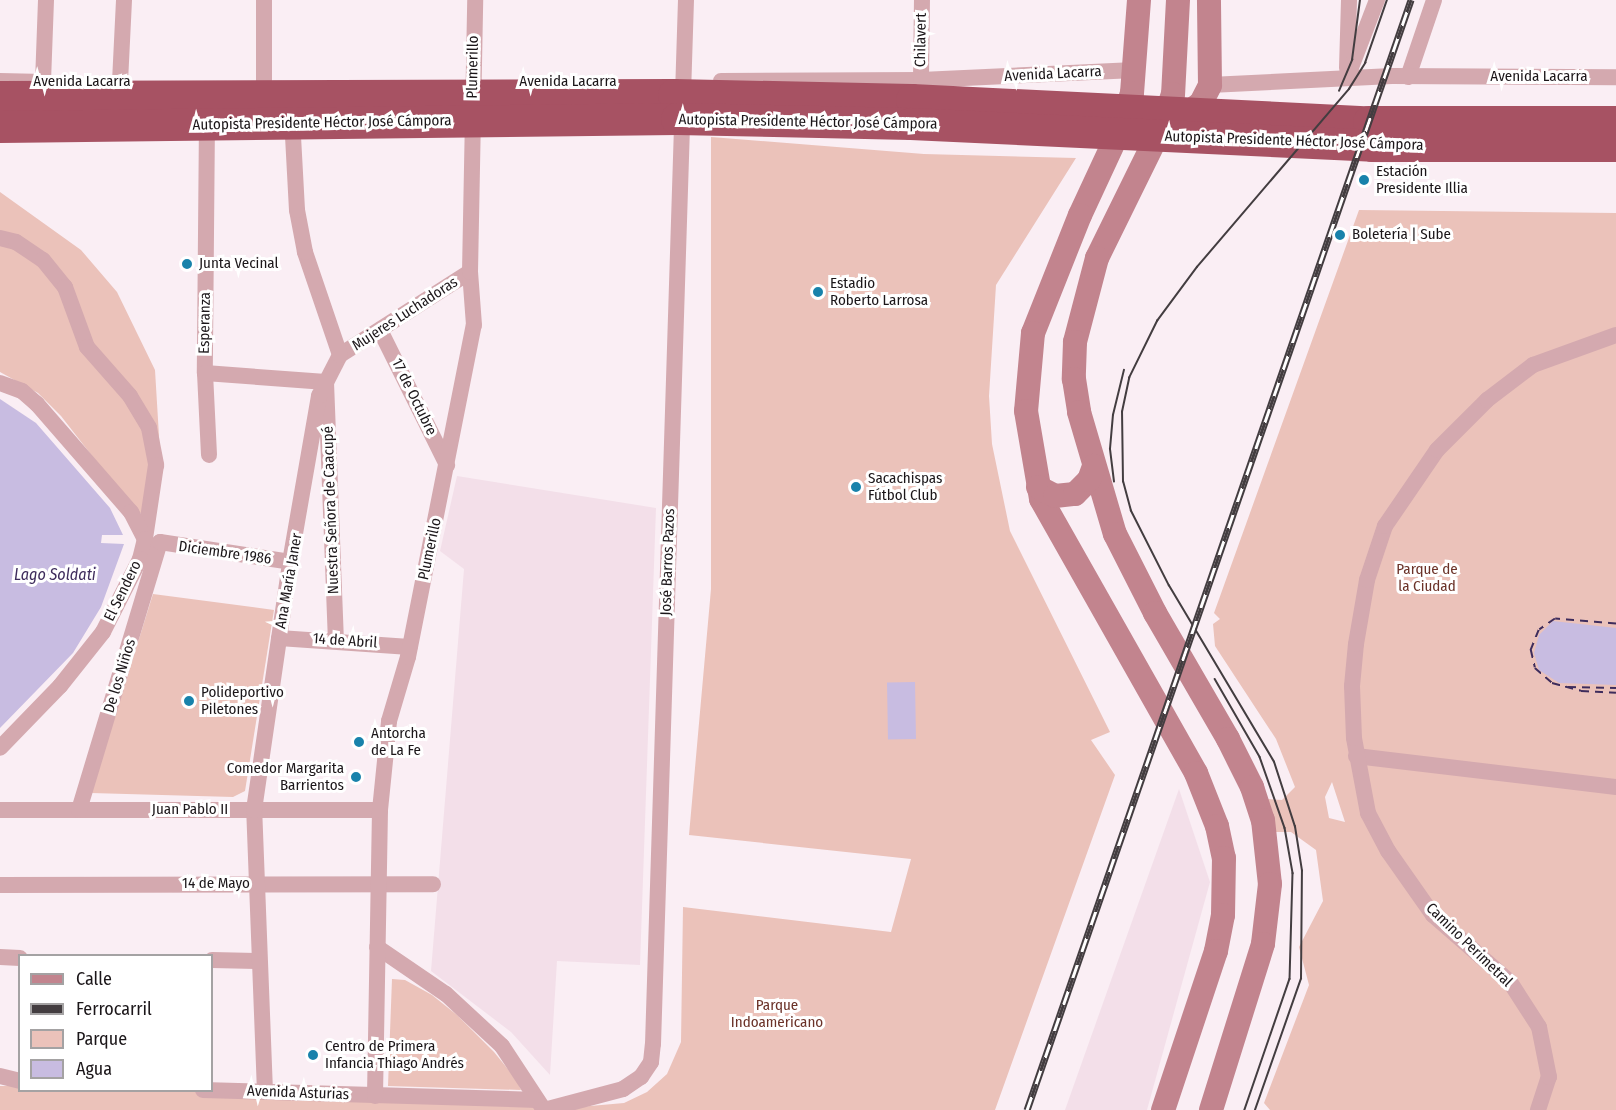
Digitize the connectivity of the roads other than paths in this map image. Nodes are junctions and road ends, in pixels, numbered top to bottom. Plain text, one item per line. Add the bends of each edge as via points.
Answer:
1 (46, 0) edge
2 (124, 0) edge
3 (264, 0) edge
4 (475, 0) edge
5 (686, 0) edge
6 (922, 0) edge
7 (1139, 0) edge
8 (1178, 0) edge
9 (1209, 0) edge
10 (1349, 0) edge
11 (1377, 0) edge
12 (1434, 0) edge
13 (1135, 70) junction
14 (1408, 77) junction
15 (1616, 77) edge
16 (1347, 78) junction
17 (921, 80) junction
18 (0, 81) edge
19 (290, 81) junction
20 (683, 81) junction
21 (43, 82) junction
22 (120, 82) junction
23 (206, 82) junction
24 (264, 82) junction
25 (472, 83) junction
26 (1210, 85) junction
27 (0, 97) edge
28 (1616, 122) edge
29 (0, 127) edge
30 (1161, 128) junction
31 (1616, 146) edge
32 (0, 238) edge
33 (470, 272) junction
34 (381, 330) junction
35 (1616, 334) edge
36 (340, 355) junction
37 (205, 373) junction
38 (0, 382) edge
39 (327, 382) junction
40 (209, 455) dead end
41 (447, 465) junction
42 (1094, 466) junction
43 (1038, 487) junction
44 (153, 541) junction
45 (290, 562) junction
46 (279, 638) junction
47 (336, 639) junction
48 (410, 647) junction
49 (0, 748) edge
50 (1356, 756) junction
51 (1616, 787) edge
52 (0, 810) edge
53 (79, 810) junction
54 (254, 810) junction
55 (380, 810) junction
56 (257, 884) junction
57 (379, 884) junction
58 (432, 884) dead end
59 (0, 885) edge
60 (377, 947) junction
61 (0, 957) edge
62 (18, 958) edge
63 (213, 960) edge
64 (259, 961) junction
65 (0, 1076) edge
66 (18, 1080) edge
67 (213, 1090) edge
68 (265, 1092) junction
69 (375, 1096) junction
70 (602, 1096) joint
71 (542, 1107) edge
72 (1164, 1110) edge
73 (1211, 1110) edge
74 (1538, 1110) edge

1 - 21 street
2 - 22 street
3 - 24 street
4 - 25 street, Plumerillo
5 - 20 street, José Barros Pazos
6 - 17 street, Chilavert
7 - 13 main road
8 - 30 main road via 1176,76
9 - 26 main road
10 - 16 street
11 - 16 street
12 - 14 street
13 - 17 street, Avenida Lacarra
13 - 43 main road via 1120,129 1055,274 1029,353 1026,411
14 - 15 street, Avenida Lacarra
14 - 16 street, Avenida Lacarra
16 - 26 street, Avenida Lacarra
17 - 20 street, Avenida Lacarra
18 - 21 street, Avenida Lacarra
19 - 24 street, Avenida Lacarra
19 - 25 street, Avenida Lacarra
19 - 36 street via 297,210 305,252
20 - 25 street, Avenida Lacarra
20 - 70 street, José Barros Pazos via 653,1044 651,1062 641,1077
21 - 22 street, Avenida Lacarra
22 - 23 street, Avenida Lacarra
23 - 24 street, Avenida Lacarra
23 - 37 street, Esperanza
25 - 33 street, Plumerillo
26 - 30 main road via 1201,103
27 - 28 highway, Autopista Presidente Héctor José Cámpora via 686,95 912,100 1369,122
29 - 31 highway, Autopista Presidente Héctor José Cámpora via 677,119 911,124 1372,146
30 - 42 main road via 1097,258 1074,342 1077,401
32 - 44 street via 16,242 42,259 65,287 87,347 130,396 149,428 156,465
33 - 34 street, Mujeres Luchadoras
33 - 41 street, Plumerillo via 474,325
34 - 36 street, Mujeres Luchadoras
34 - 41 street, 17 de Octubre
35 - 50 street, Camino Perimetral via 1533,365 1487,400 1437,450 1385,526 1367,580 1356,644 1352,686
36 - 39 street, Ana María Janer
37 - 39 street
37 - 40 street, Esperanza
38 - 44 street via 22,391 37,404
39 - 45 street, Ana María Janer via 319,396
39 - 47 street, Nuestra Señora de Caacupé
41 - 48 street, Plumerillo
42 - 43 main road via 1089,480 1075,494 1055,496
42 - 73 main road via 1115,534 1252,787 1263,820 1270,884 1256,976
43 - 72 main road via 1054,526 1181,743 1217,826 1225,888 1216,951
44 - 45 street, Diciembre 1986
44 - 49 street, El Sendero via 103,632 60,686
44 - 53 street, De los Niños
45 - 46 street, Ana María Janer
46 - 47 street, 14 de Abril
46 - 54 street, Ana María Janer
47 - 48 street, 14 de Abril
48 - 55 street, Plumerillo via 389,721
50 - 51 street
50 - 74 street, Camino Perimetral via 1368,813 1388,851 1433,915 1510,982 1539,1027 1549,1077
52 - 53 street, Juan Pablo II
53 - 54 street, Juan Pablo II
54 - 55 street, Juan Pablo II
54 - 56 street, Ana María Janer
55 - 57 street, Plumerillo
56 - 57 street, 14 de Mayo
56 - 59 street, 14 de Mayo
56 - 64 street, Ana María Janer
57 - 58 street, 14 de Mayo
57 - 60 street, Plumerillo
60 - 69 street, Plumerillo
60 - 71 street via 447,994 494,1038
61 - 62 street
63 - 64 street
64 - 68 street, Ana María Janer
65 - 66 street
67 - 68 street, Avenida Asturias
68 - 69 street, Avenida Asturias
69 - 71 street, Avenida Asturias
70 - 71 street, Avenida Asturias

